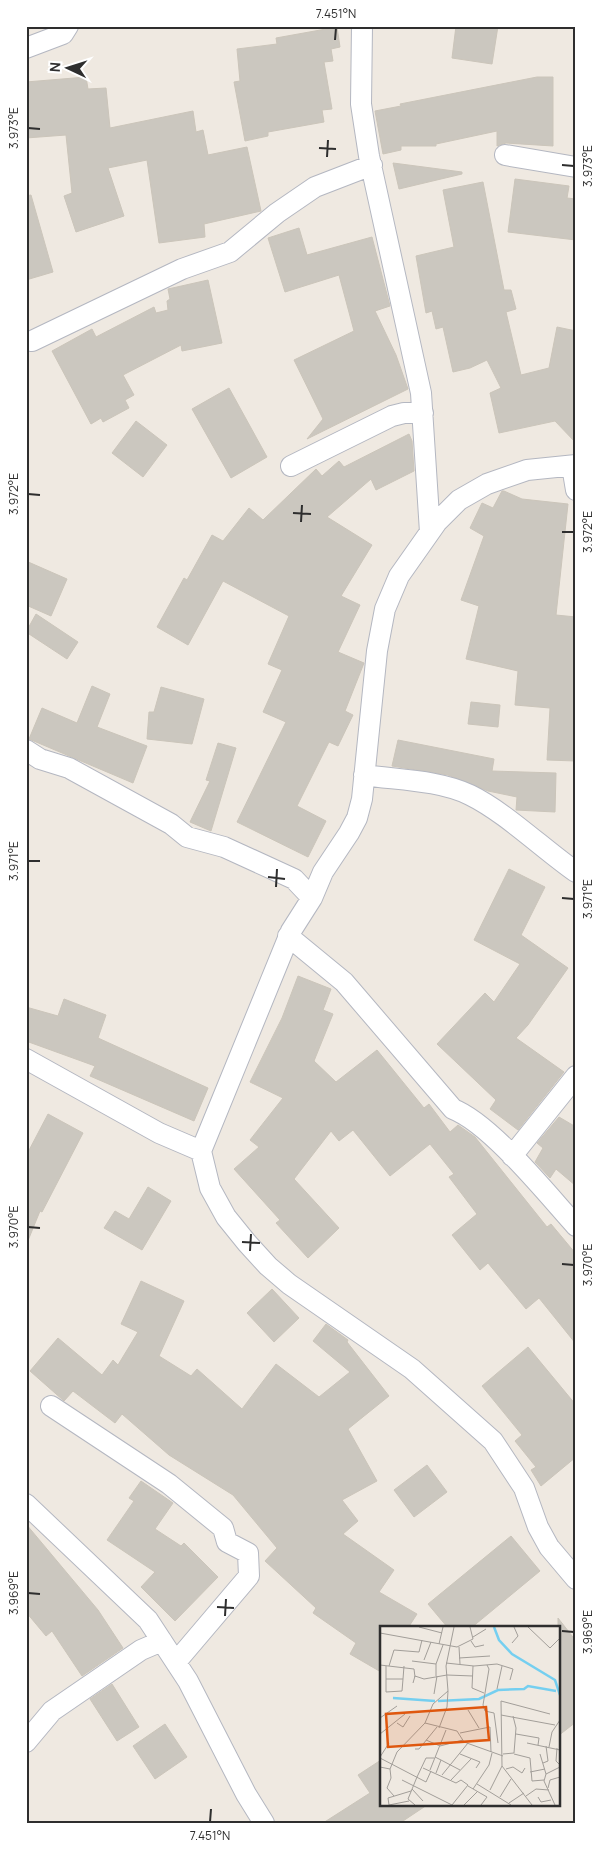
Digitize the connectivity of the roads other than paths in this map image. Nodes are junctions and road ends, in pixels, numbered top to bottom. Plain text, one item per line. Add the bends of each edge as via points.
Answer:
1 (68, 26) edge
2 (362, 26) edge
3 (26, 48) edge
4 (505, 155) dead end
5 (372, 165) junction
6 (576, 167) edge
7 (32, 341) dead end
8 (423, 413) junction
9 (291, 466) dead end
10 (574, 466) edge
11 (576, 490) edge
12 (430, 532) junction
13 (26, 750) edge
14 (364, 775) junction
15 (576, 872) edge
16 (312, 898) junction
17 (288, 936) junction
18 (26, 1058) edge
19 (576, 1076) edge
20 (202, 1151) junction
21 (512, 1156) junction
22 (576, 1226) edge
23 (51, 1406) dead end
24 (26, 1504) edge
25 (576, 1579) edge
26 (162, 1641) junction
27 (176, 1662) junction
28 (26, 1742) edge
29 (264, 1823) edge

1 - 3 street via 63,34
2 - 5 street via 361,104
4 - 6 street
5 - 7 street via 315,187 230,252 182,269
5 - 8 street
8 - 9 street via 392,416
8 - 12 street
10 - 11 street
10 - 12 street via 527,470 487,484 459,500
12 - 14 street via 399,576 386,609 377,651
13 - 16 street via 40,759 69,768 171,824 187,837 224,846 294,879
14 - 15 street via 446,787 470,795
14 - 16 street via 357,818 323,872
16 - 17 street
17 - 20 street
17 - 21 street via 344,982 453,1109 466,1114
18 - 20 street via 159,1133
19 - 21 street
20 - 25 street via 210,1188 226,1217 268,1266 412,1369 479,1425 493,1441 524,1488 549,1547
21 - 22 street
23 - 27 street via 169,1484 223,1528 227,1542 248,1553 248,1576
24 - 26 street via 148,1620
26 - 27 street
26 - 28 street via 140,1650 52,1711
27 - 29 street

